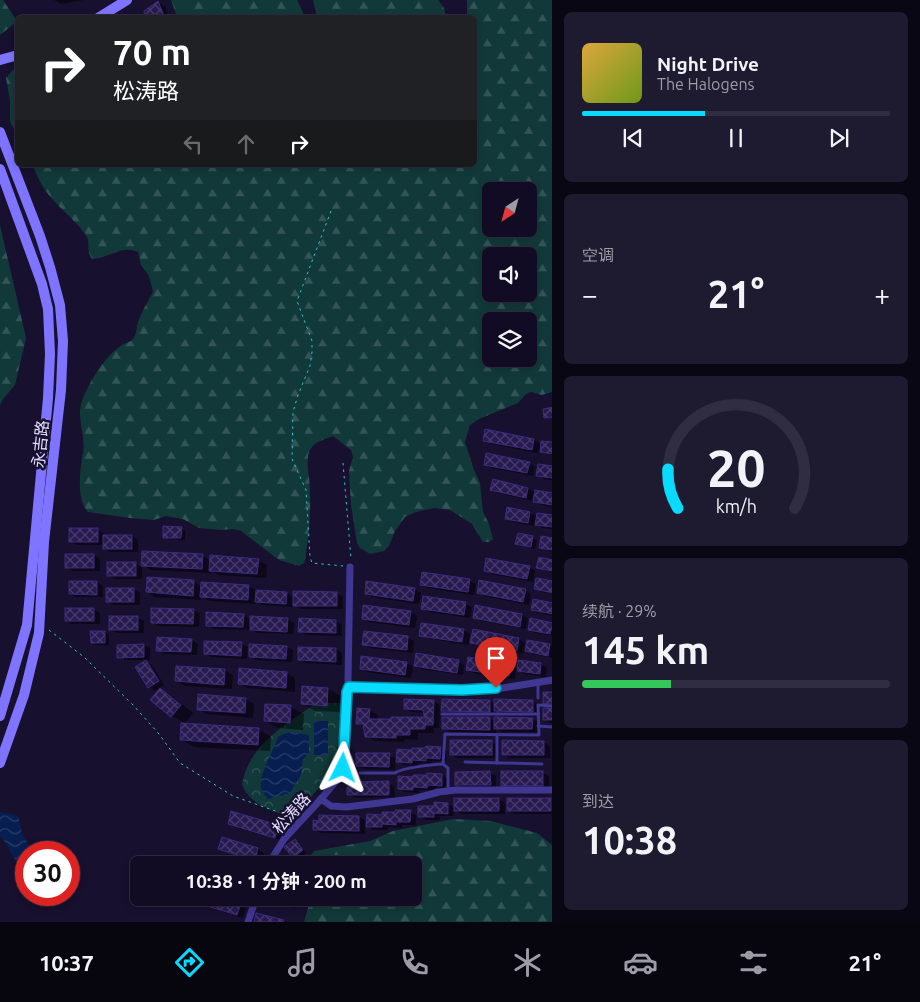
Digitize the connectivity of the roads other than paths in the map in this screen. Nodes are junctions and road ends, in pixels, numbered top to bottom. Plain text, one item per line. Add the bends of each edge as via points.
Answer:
1 (127, 0) edge
2 (103, 15) edge
3 (15, 56) edge
4 (0, 60) edge
5 (0, 132) edge
6 (0, 169) edge
7 (350, 567) road end
8 (552, 680) edge
9 (538, 683) junction
10 (349, 687) junction
11 (538, 698) dead end
12 (552, 706) edge
13 (442, 714) dead end
14 (538, 714) junction
15 (0, 716) edge
16 (538, 726) junction
17 (552, 727) edge
18 (497, 735) junction
19 (465, 762) dead end
20 (0, 763) edge
21 (496, 763) junction
22 (443, 764) junction
23 (542, 764) dead end
24 (360, 773) dead end
25 (552, 790) edge
26 (448, 791) junction
27 (321, 799) junction
28 (274, 856) edge
29 (253, 906) edge
30 (248, 922) edge

1 - 2 main road
3 - 4 main road
5 - 20 main road, 永吉路 via 50,267 60,304 63,341 39,633 24,695
6 - 15 main road, 永吉路 via 42,284 48,310 50,354 27,625
7 - 10 street, 松涛路
8 - 9 street
9 - 10 street via 462,690
9 - 11 lane
10 - 27 street, 松涛路 via 343,768 335,784
12 - 14 lane via 538,705
13 - 14 lane
14 - 16 lane
16 - 17 lane
16 - 18 lane via 539,735
18 - 21 lane
18 - 22 lane via 445,734
19 - 21 lane
21 - 23 lane
22 - 24 lane via 395,772
22 - 26 lane via 448,768
25 - 26 street
26 - 27 street via 346,807 336,807
27 - 28 street, 松涛路 via 284,839
29 - 30 street

